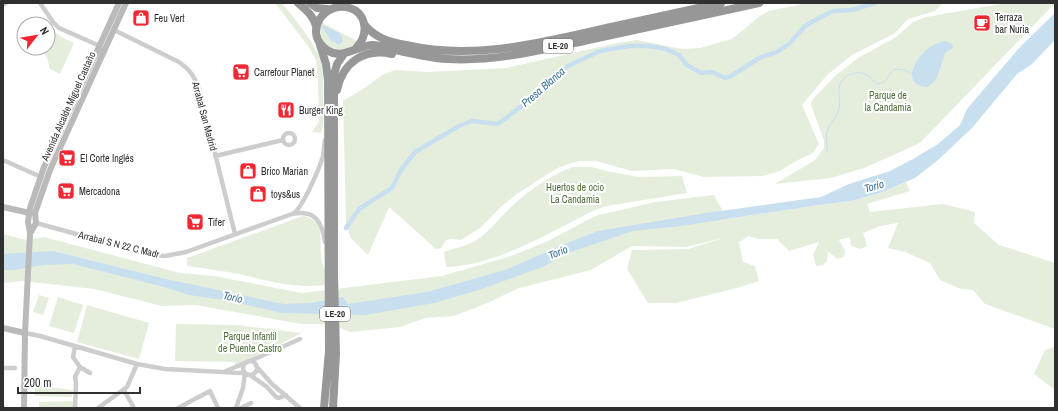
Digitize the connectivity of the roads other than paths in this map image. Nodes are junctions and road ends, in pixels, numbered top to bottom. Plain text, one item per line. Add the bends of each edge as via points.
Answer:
1 (6, 3) edge
2 (40, 3) edge
3 (119, 3) edge
4 (126, 3) edge
5 (298, 3) edge
6 (310, 3) edge
7 (721, 3) edge
8 (758, 3) edge
9 (3, 5) edge
10 (327, 9) junction
11 (111, 21) junction
12 (364, 24) junction
13 (316, 26) junction
14 (114, 30) junction
15 (104, 37) junction
16 (319, 42) junction
17 (100, 46) junction
18 (356, 48) junction
19 (344, 54) junction
20 (101, 58) junction
21 (437, 58) junction
22 (334, 108) junction
23 (328, 129) junction
24 (283, 140) dead end
25 (215, 156) junction
26 (3, 160) edge
27 (41, 177) junction
28 (305, 199) junction
29 (3, 207) edge
30 (306, 213) junction
31 (292, 214) junction
32 (32, 220) junction
33 (234, 234) junction
34 (328, 255) junction
35 (331, 276) junction
36 (3, 328) edge
37 (25, 334) junction
38 (300, 340) dead end
39 (75, 346) junction
40 (332, 352) junction
41 (260, 356) junction
42 (247, 362) junction
43 (137, 364) junction
44 (255, 365) junction
45 (80, 367) junction
46 (3, 368) edge
47 (15, 368) dead end
48 (224, 372) junction
49 (90, 373) dead end
50 (245, 373) junction
51 (250, 375) junction
52 (124, 390) junction
53 (286, 395) junction
54 (251, 403) dead end
55 (24, 408) edge
56 (75, 408) edge
57 (98, 408) edge
58 (134, 408) edge
59 (178, 408) edge
60 (218, 408) edge
61 (236, 408) edge
62 (241, 408) edge
63 (300, 408) edge
64 (324, 408) edge
65 (333, 408) edge

1 - 9 street
2 - 17 street via 59,28
3 - 11 main road, Avenida Alcalde Miguel Castaño
4 - 14 main road, Avenida Alcalde Miguel Castaño
5 - 13 highway via 309,12
6 - 10 highway via 317,8
7 - 12 highway, LE-20 via 544,42 483,51 433,50 398,44 379,37
8 - 21 highway, LE-20 via 511,56 487,59
10 - 12 highway via 338,6 352,8 360,15
10 - 13 highway
11 - 14 street
11 - 15 main road, Avenida Alcalde Miguel Castaño
12 - 18 highway via 364,35
13 - 16 highway
14 - 15 street
14 - 20 main road, Avenida Alcalde Miguel Castaño
14 - 25 street, Arrabal San Madrid via 179,62 194,76
15 - 17 main road, Avenida Alcalde Miguel Castaño
16 - 19 highway via 335,54
16 - 23 highway, LE-20 via 327,70
17 - 20 street
17 - 27 main road, Avenida Alcalde Miguel Castaño
18 - 19 highway
18 - 21 highway, LE-20 via 378,46
19 - 22 highway, LE-20 via 335,68
20 - 32 main road, Avenida Alcalde Miguel Castaño via 49,174
21 - 22 highway via 420,60 381,52 363,55 350,64 342,74
22 - 35 highway, LE-20
23 - 28 street via 323,158
23 - 34 highway, LE-20
24 - 25 street
25 - 33 street, Arrabal San Madrid
26 - 27 street
27 - 32 main road, Avenida Alcalde Miguel Castaño
28 - 30 street
28 - 31 street
29 - 32 main road
30 - 31 street, Arrabal S N 22 C Madr
30 - 34 street via 314,216 321,225
31 - 33 street, Arrabal S N 22 C Madr
32 - 33 street, Arrabal S N 22 C Madr via 113,244 165,256 186,252
32 - 37 main road, Avenida Alcalde Miguel Castaño
34 - 35 highway, LE-20
35 - 40 highway, LE-20
36 - 37 main road
37 - 39 street
37 - 55 main road, Avenida Alcalde Miguel Castaño
38 - 41 street
39 - 43 street
39 - 45 street via 74,357
40 - 64 highway, LE-20
40 - 65 highway, LE-20
41 - 42 street
41 - 44 street
42 - 44 street
42 - 48 street
42 - 50 street via 243,369
43 - 48 street via 165,369
43 - 52 street
44 - 51 street via 255,372
44 - 53 street
45 - 49 street
45 - 56 street via 75,377
46 - 47 street
48 - 50 street
50 - 51 street
50 - 61 street
51 - 53 street via 262,382 276,397
52 - 57 street
52 - 58 street
53 - 63 street
54 - 62 street
59 - 60 street via 210,391

